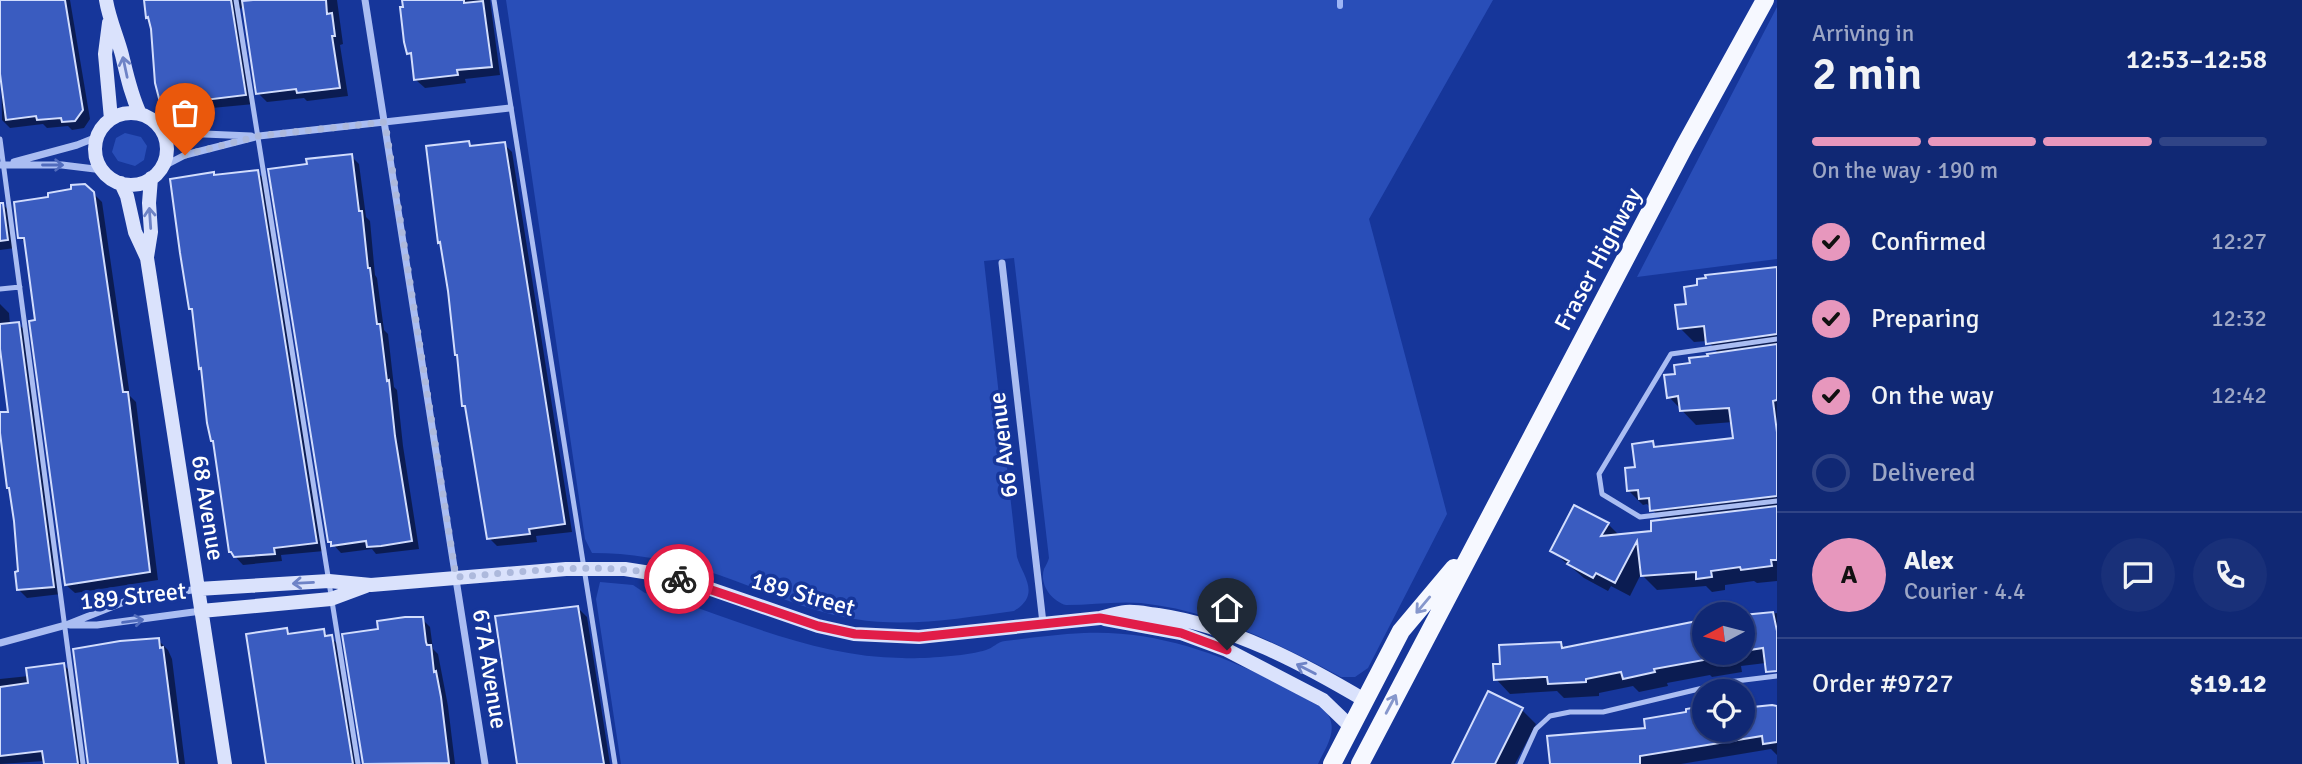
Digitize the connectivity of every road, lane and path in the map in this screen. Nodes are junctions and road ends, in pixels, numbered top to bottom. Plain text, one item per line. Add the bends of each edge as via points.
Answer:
1 (106, 0) edge
2 (236, 0) edge
3 (365, 0) edge
4 (494, 0) edge
5 (1765, 0) edge
6 (109, 18) junction
7 (510, 108) junction
8 (141, 114) junction
9 (111, 119) junction
10 (385, 122) junction
11 (156, 123) junction
12 (258, 136) junction
13 (97, 137) junction
14 (0, 139) edge
15 (2, 165) edge
16 (103, 170) junction
17 (156, 173) junction
18 (121, 183) junction
19 (147, 258) junction
20 (1002, 262) dead end
21 (20, 287) junction
22 (0, 289) edge
23 (1777, 340) edge
24 (1777, 501) edge
25 (1476, 542) junction
26 (584, 569) junction
27 (456, 577) junction
28 (329, 581) junction
29 (371, 584) junction
30 (198, 589) junction
31 (331, 599) junction
32 (201, 611) junction
33 (1100, 618) junction
34 (1043, 623) junction
35 (66, 625) junction
36 (0, 643) edge
37 (1777, 676) edge
38 (1366, 701) junction
39 (1351, 727) junction
40 (83, 764) edge
41 (225, 764) edge
42 (358, 764) edge
43 (485, 764) edge
44 (615, 764) edge
45 (1332, 764) edge
46 (1359, 764) edge
47 (1520, 764) edge

1 - 6 street
2 - 12 lane
3 - 10 street, 67A Avenue
4 - 7 lane
5 - 25 main road, Fraser Highway
8 -> 6 street
6 - 9 street via 105,54
7 - 10 street
7 - 26 lane
8 - 9 street
8 - 11 street
9 - 13 street
10 - 12 street
10 - 27 street, 67A Avenue
11 - 12 street via 181,133
11 - 17 street via 166,147
12 - 17 street via 185,155
12 - 28 lane
13 - 15 street
13 - 16 street via 96,154
14 - 15 lane
15 -> 16 street
15 - 21 lane
16 - 18 street
17 - 18 street via 139,183
19 -> 17 street, 68 Avenue via 149,203
18 - 19 street, 68 Avenue
19 - 30 street, 68 Avenue
20 - 34 street, 66 Avenue
21 - 22 lane
21 - 35 lane
23 - 24 lane via 1671,354 1599,474 1602,494 1640,517
25 -> 38 main road, Fraser Highway via 1401,631
46 -> 25 main road, Fraser Highway
26 - 27 street, 189 Street
26 - 34 street, 189 Street via 663,575 855,634 919,637
26 - 44 lane
27 - 29 street, 189 Street
27 - 43 street, 67A Avenue
28 - 29 street, 189 Street
28 -> 30 street, 189 Street
28 - 31 lane
29 - 31 street, 189 Street
30 - 32 street, 68 Avenue
30 - 35 street, 189 Street via 129,600
31 - 32 street, 189 Street
31 - 42 lane
35 -> 32 street, 189 Street
32 - 41 street, 68 Avenue
33 - 34 street, 189 Street
38 -> 33 street, 189 Street via 1260,645 1185,619 1126,612
33 - 39 street, 189 Street via 1181,633 1227,650 1323,700
35 - 36 street, 189 Street
35 - 40 lane
37 - 47 lane via 1728,682 1603,712 1550,716 1536,729
38 - 39 main road, Fraser Highway
38 - 46 main road via 1369,708
39 - 45 main road, Fraser Highway

